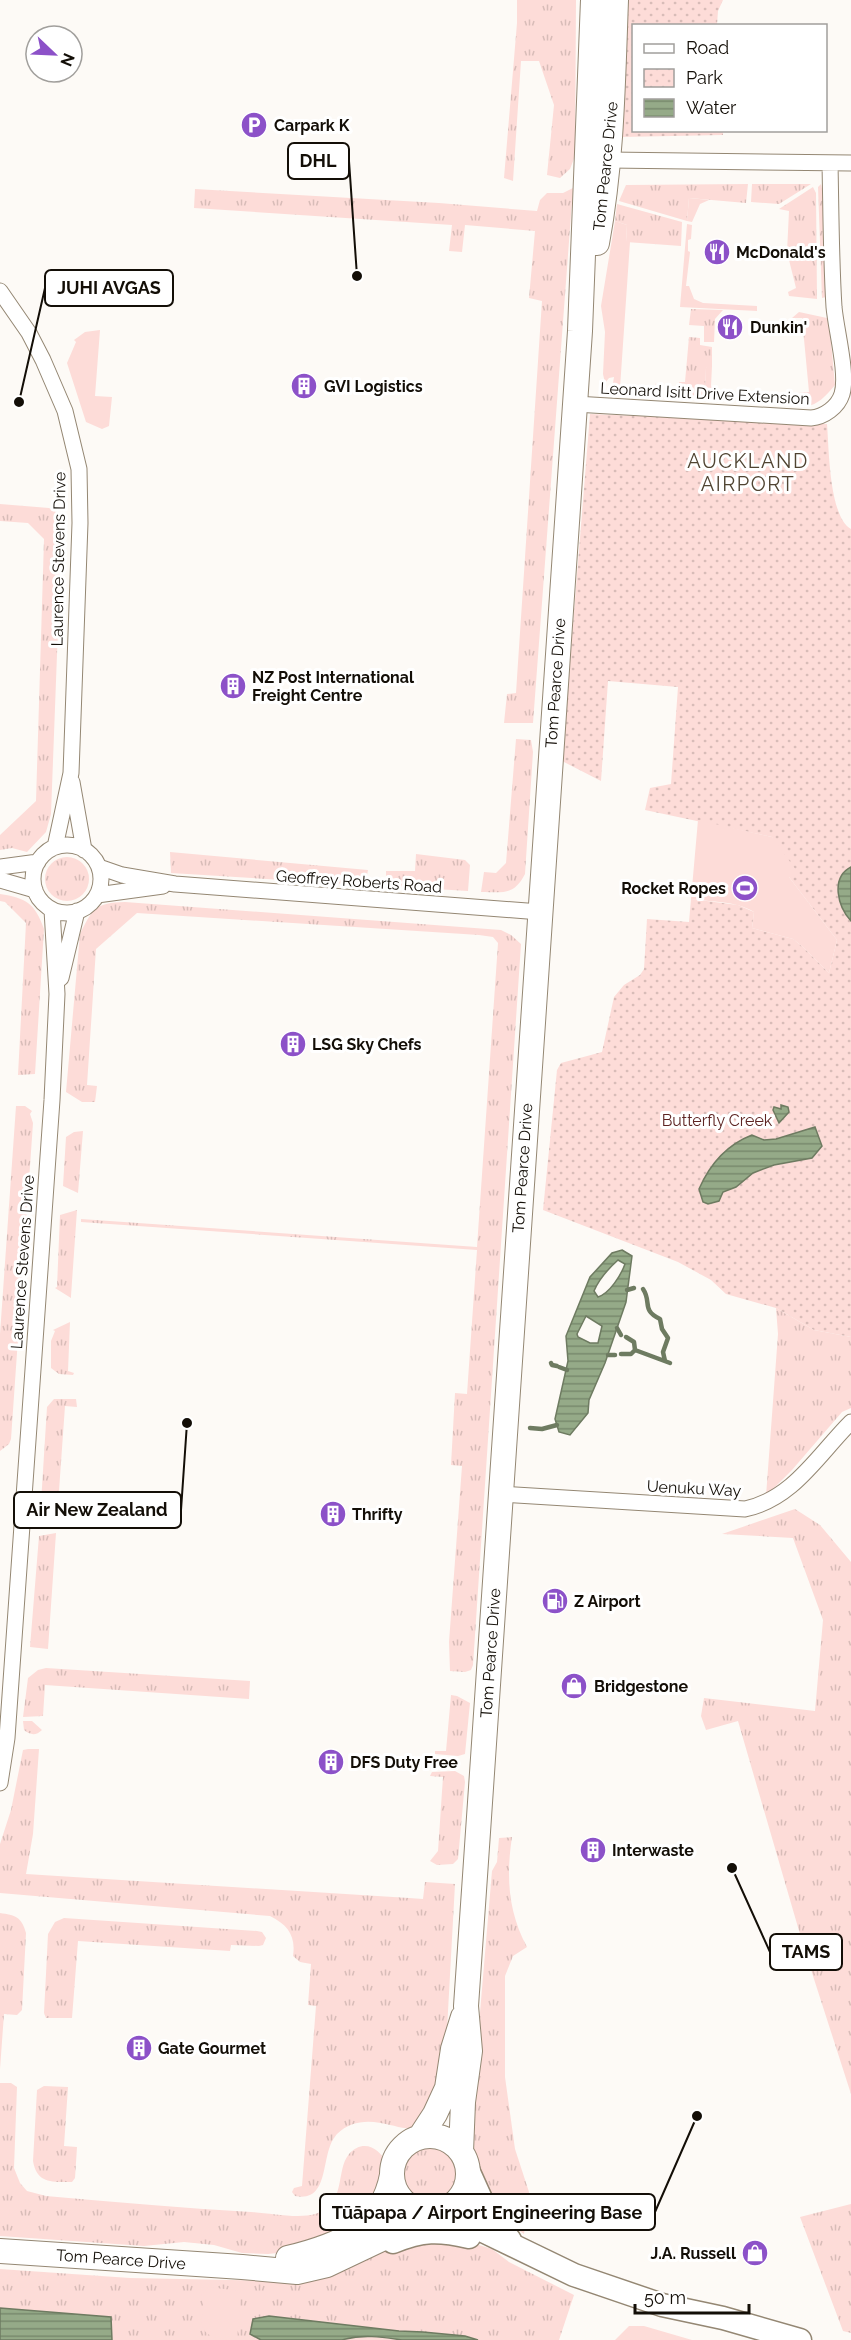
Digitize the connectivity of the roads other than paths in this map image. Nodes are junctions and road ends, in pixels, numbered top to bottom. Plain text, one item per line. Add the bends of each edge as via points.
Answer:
1 (593, 0) edge
2 (616, 0) edge
3 (609, 160) junction
4 (830, 163) junction
5 (851, 163) edge
6 (0, 291) edge
7 (580, 331) junction
8 (575, 404) junction
9 (71, 773) junction
10 (55, 847) junction
11 (84, 850) junction
12 (38, 862) junction
13 (0, 867) edge
14 (99, 867) junction
15 (0, 880) edge
16 (175, 884) junction
17 (35, 890) junction
18 (97, 895) junction
19 (52, 910) junction
20 (76, 911) junction
21 (540, 912) junction
22 (57, 994) junction
23 (851, 1422) edge
24 (501, 1494) junction
25 (0, 1783) edge
26 (466, 2006) junction
27 (420, 2137) junction
28 (465, 2161) junction
29 (392, 2175) junction
30 (433, 2213) junction
31 (517, 2247) junction
32 (0, 2251) edge
33 (327, 2265) junction
34 (242, 2267) junction
35 (800, 2340) edge

1 - 7 main road, Tom Pearce Drive
2 - 3 main road, Tom Pearce Drive
3 - 4 street
3 - 7 main road, Tom Pearce Drive
4 - 5 street
4 - 8 street, Leonard Isitt Drive Extension via 834,309 843,385 835,406 811,418
6 - 9 street, Laurence Stevens Drive via 30,333 43,360 65,411 79,469
7 - 8 main road, Tom Pearce Drive
8 - 21 main road, Tom Pearce Drive
9 - 10 street, Laurence Stevens Drive
9 - 11 street, Laurence Stevens Drive
10 - 11 street via 67,845
10 - 12 street
11 - 14 street
12 - 13 street
12 - 17 street via 34,870
14 - 16 street, Geoffrey Roberts Road
14 - 18 street
15 - 17 street
16 - 18 street, Geoffrey Roberts Road
16 - 21 street, Geoffrey Roberts Road
17 - 19 street
18 - 20 street
19 - 20 street
19 - 22 street, Laurence Stevens Drive
20 - 22 street, Laurence Stevens Drive
21 - 24 main road, Tom Pearce Drive
22 - 25 street, Laurence Stevens Drive via 7,1738
23 - 24 street, Uenuku Way via 787,1491 760,1506 745,1509
24 - 26 main road, Tom Pearce Drive
26 - 27 main road, Tom Pearce Drive via 444,2094
26 - 28 main road, Tom Pearce Drive via 470,2051 463,2102
27 - 28 main road via 440,2137 452,2142
27 - 29 main road via 399,2152
28 - 30 main road via 468,2182 464,2194 445,2210
28 - 31 street via 486,2210
29 - 30 main road via 400,2198 420,2211
29 - 34 main road, Tom Pearce Drive via 379,2210 354,2234 313,2252
30 - 31 street
30 - 33 main road, Tom Pearce Drive
31 - 33 street via 431,2231
31 - 35 street via 574,2275 662,2305
32 - 34 main road, Tom Pearce Drive
33 - 34 main road, Tom Pearce Drive via 287,2273

